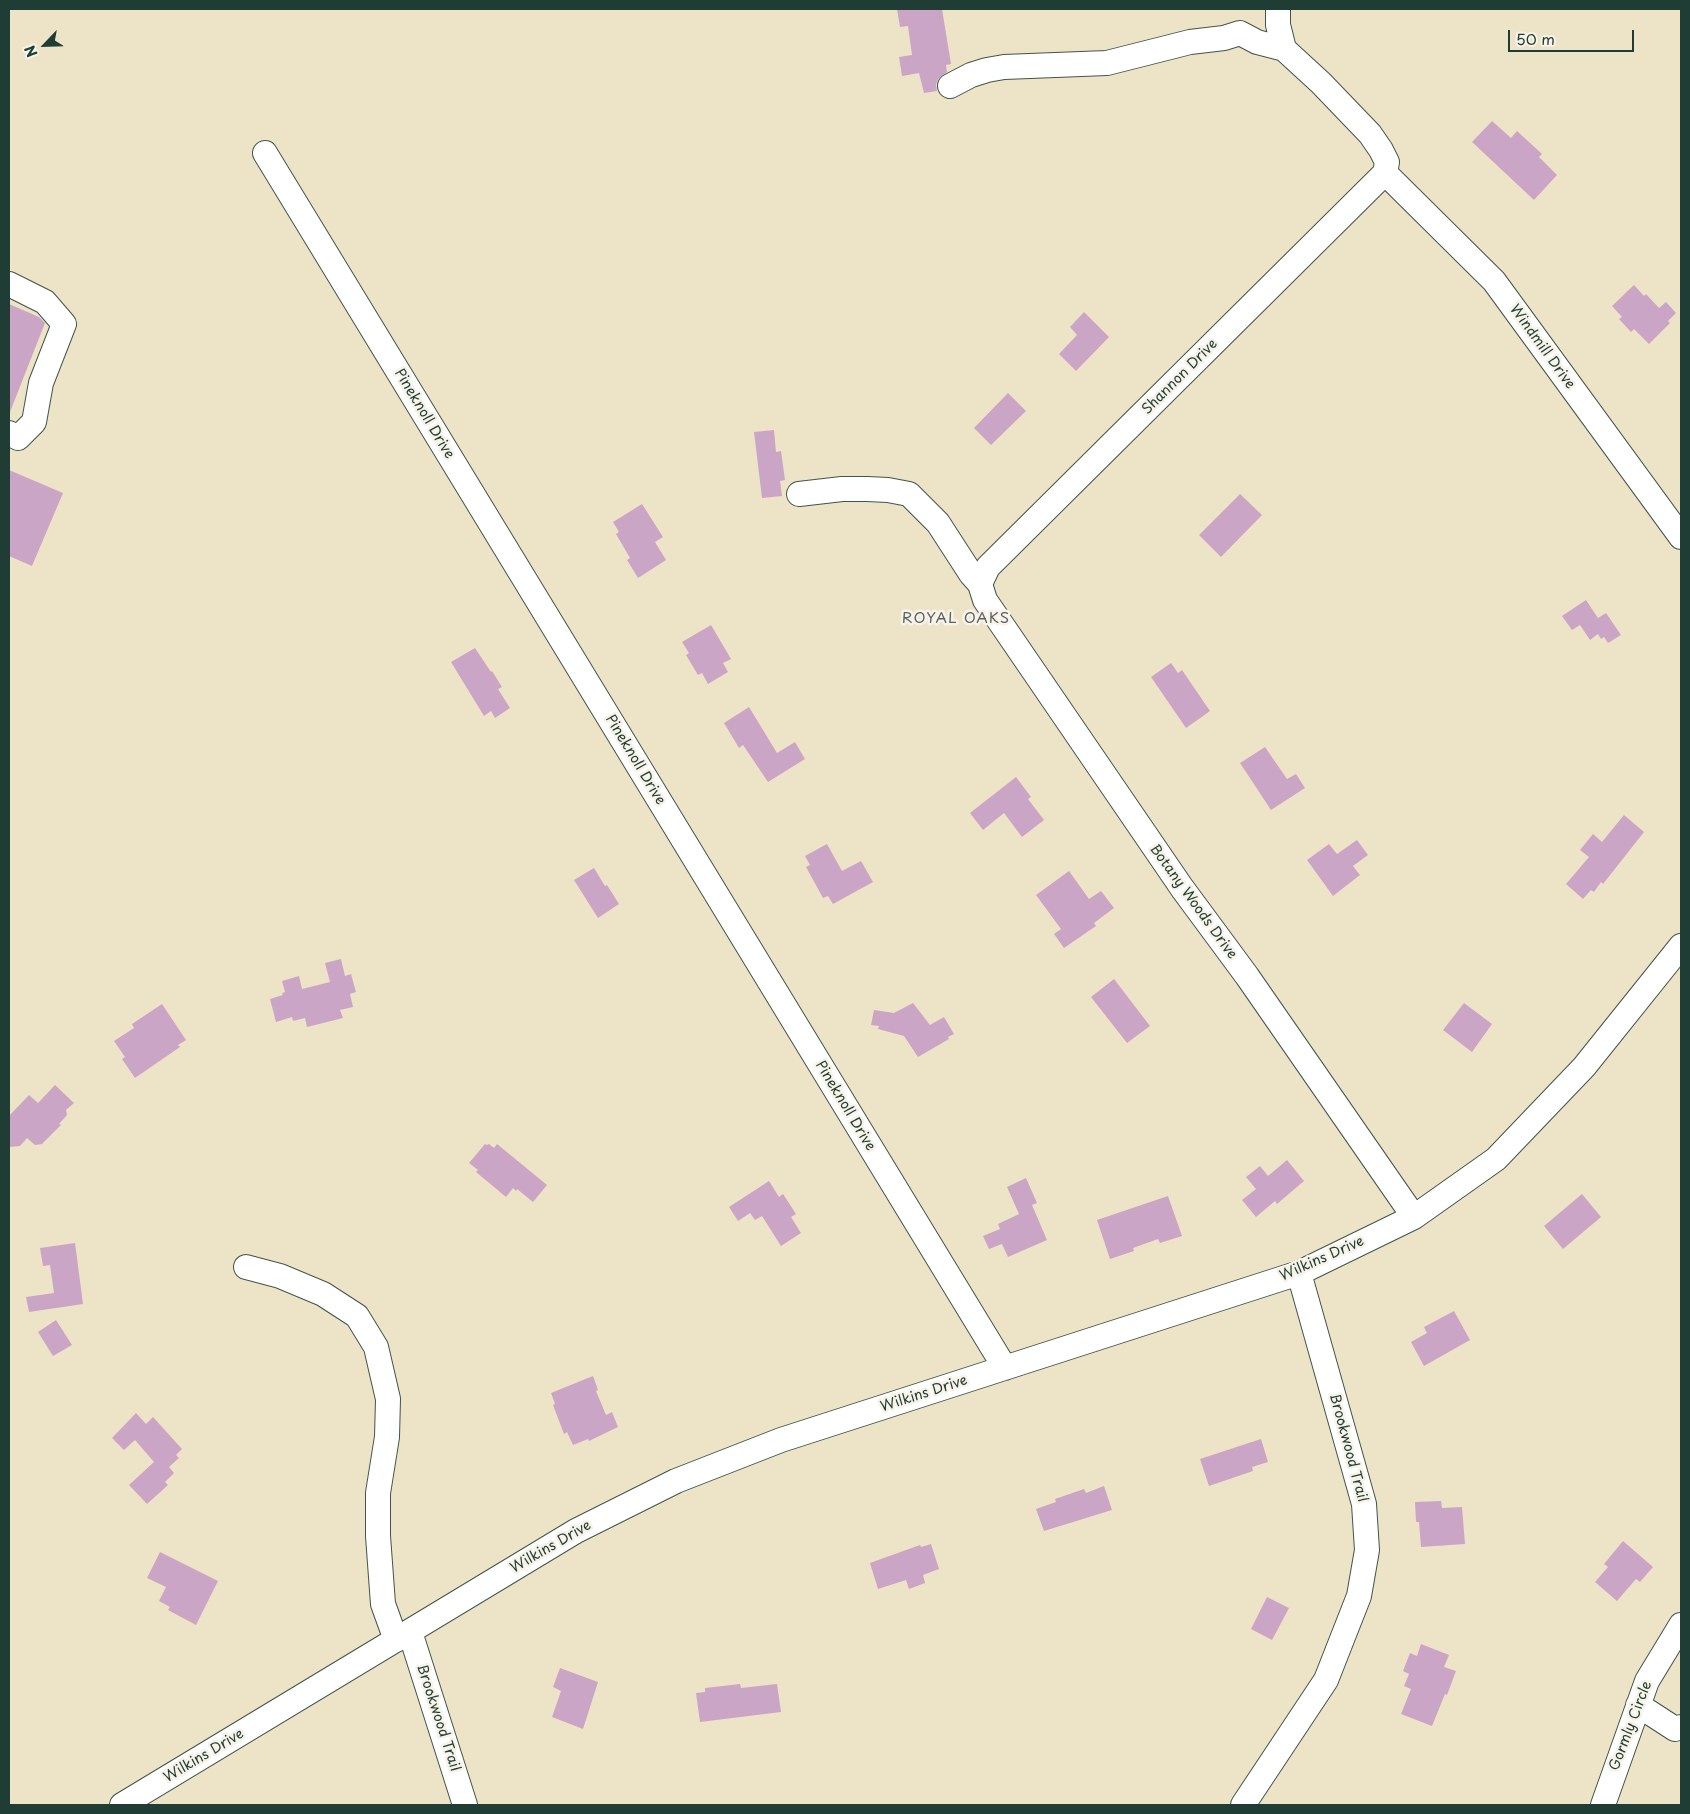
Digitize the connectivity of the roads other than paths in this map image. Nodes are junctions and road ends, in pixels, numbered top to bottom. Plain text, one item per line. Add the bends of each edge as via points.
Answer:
1 (1278, 9) edge
2 (1284, 49) junction
3 (950, 86) dead end
4 (265, 153) dead end
5 (1385, 173) junction
6 (9, 284) edge
7 (9, 433) edge
8 (800, 494) dead end
9 (1681, 538) edge
10 (980, 584) junction
11 (1681, 946) edge
12 (1414, 1216) junction
13 (246, 1267) dead end
14 (1299, 1273) junction
15 (1004, 1368) junction
16 (1681, 1625) edge
17 (403, 1636) junction
18 (1638, 1705) junction
19 (1681, 1727) edge
20 (122, 1805) edge
21 (465, 1805) edge
22 (1243, 1805) edge
23 (1603, 1805) edge

1 - 2 street
2 - 3 street via 1240,33 1107,63 1004,67 971,75
2 - 5 street via 1370,134 1386,162
4 - 15 street, Pineknoll Drive
5 - 9 street, Windmill Drive via 1494,281
5 - 10 street, Shannon Drive via 988,567
6 - 7 street via 45,302 64,324 41,383 34,422 18,438
8 - 10 street, Botany Woods Drive via 867,489 909,494 938,523
10 - 12 street, Botany Woods Drive via 985,600 1176,880
11 - 12 street, Wilkins Drive via 1584,1067 1496,1159
12 - 14 street, Wilkins Drive
13 - 17 street, Brookwood Trail via 280,1276 323,1294 357,1316 376,1347 388,1399 388,1438 378,1493 383,1604
14 - 15 street, Wilkins Drive
14 - 22 street, Brookwood Trail via 1364,1504 1366,1550 1359,1596 1326,1680
15 - 17 street, Wilkins Drive via 781,1440 676,1481 576,1531
16 - 18 street, Gormly Circle via 1647,1681
17 - 20 street, Wilkins Drive
17 - 21 street, Brookwood Trail
18 - 19 street via 1675,1729
18 - 23 street, Gormly Circle

